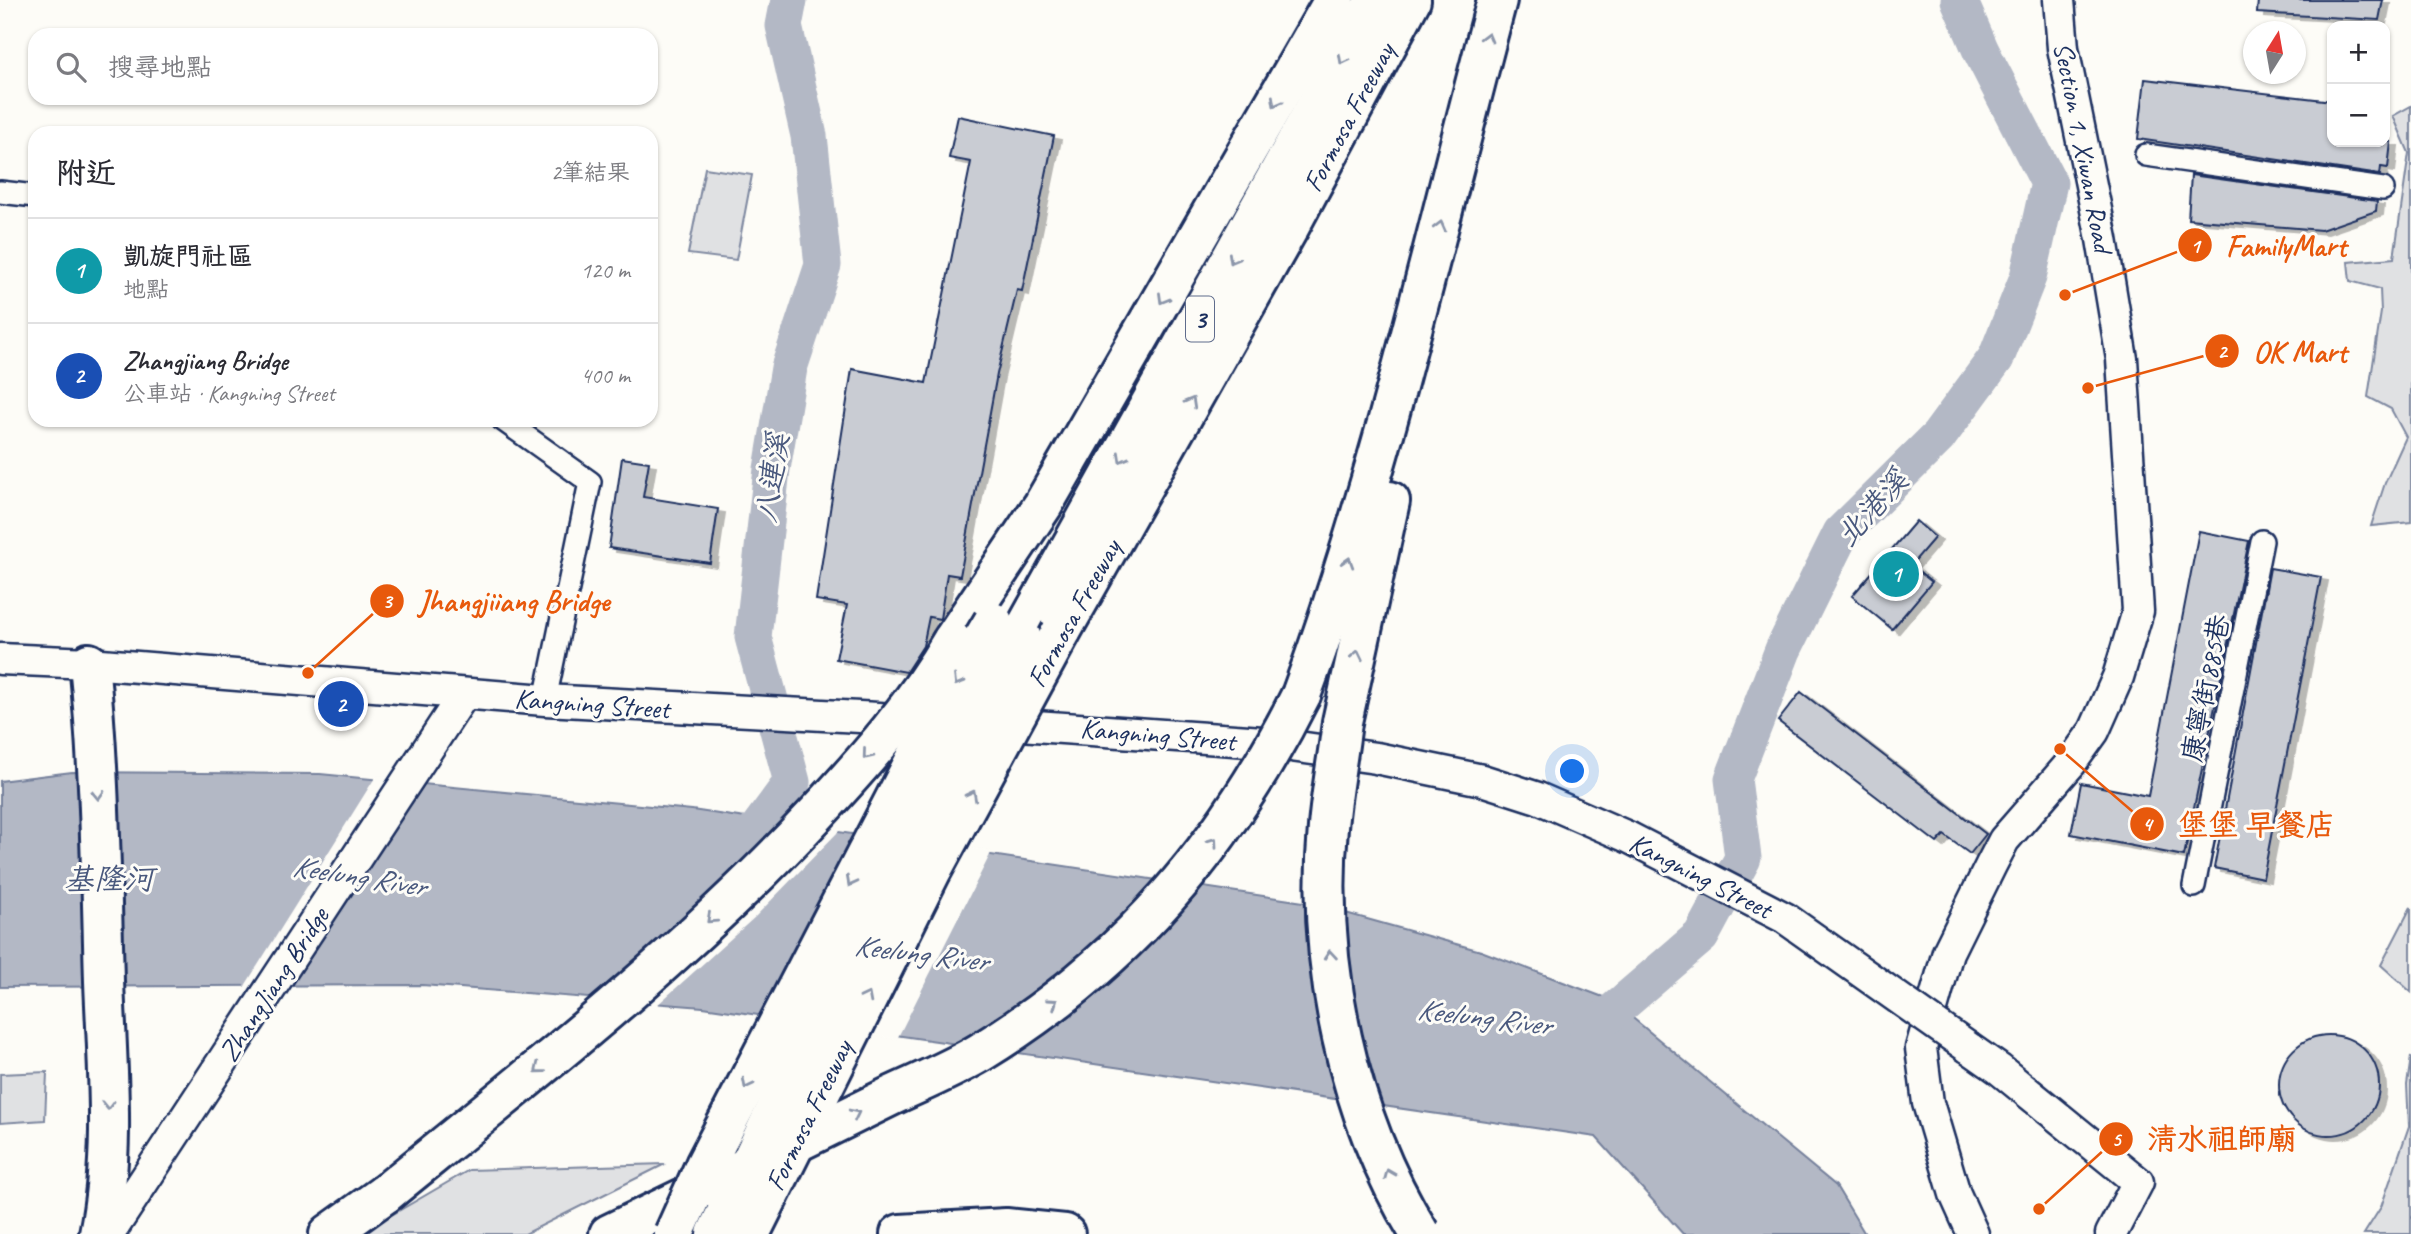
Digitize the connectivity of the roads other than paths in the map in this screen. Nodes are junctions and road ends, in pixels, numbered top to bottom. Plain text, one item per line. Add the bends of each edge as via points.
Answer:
1 (1334, 0) edge
2 (1375, 0) edge
3 (1411, 0) edge
4 (1497, 0) edge
5 (2059, 0) edge
6 (2146, 155) dead end
7 (2383, 189) dead end
8 (0, 192) edge
9 (28, 195) edge
10 (1423, 292) junction
11 (513, 427) edge
12 (1043, 505) junction
13 (2262, 541) dead end
14 (1007, 629) junction
15 (0, 660) edge
16 (89, 663) junction
17 (464, 694) junction
18 (545, 701) junction
19 (2194, 886) dead end
20 (99, 1234) edge
21 (109, 1234) edge
22 (329, 1234) edge
23 (609, 1234) edge
24 (674, 1234) edge
25 (716, 1234) edge
26 (750, 1234) edge
27 (900, 1234) edge
28 (1065, 1234) edge
29 (1420, 1234) edge
30 (1973, 1234) edge
31 (2111, 1234) edge

1 -> 12 highway
2 -> 14 highway, Formosa Freeway / 3
26 -> 3 highway, Formosa Freeway / 3, bridge via 931,872
10 -> 4 highway
5 - 30 street, Section 1, Xiwan Road via 2063,48 2122,359 2138,611 2118,677 2094,731 2004,840 1991,864 1948,952 1921,1048 1928,1103 1955,1194
6 - 7 street
8 - 9 street
23 -> 10 highway, bridge via 979,1053 1060,999 1129,938 1197,865 1275,747 1301,695 1342,583
29 -> 10 highway, bridge via 1401,1203 1359,1098 1335,1007 1327,922 1328,827 1342,722 1402,448
11 - 18 street via 590,482
12 - 14 highway
12 -> 22 highway, bridge via 929,681 760,875 610,1011
13 - 19 street, 康寧街885巷
14 -> 24 highway, bridge via 944,704 705,1165
14 - 25 highway, Formosa Freeway / 3, bridge
15 - 16 street, Kangning Street
16 - 17 street, Kangning Street
16 -> 20 highway via 96,727 109,1108 106,1199
17 - 18 street, Kangning Street
17 - 21 street, ZhangJiang Bridge
18 - 31 street, Kangning Street, bridge via 1073,727 1223,739 1377,758 1482,780 1538,798 1628,837 1785,918 1999,1069 2138,1182
27 - 28 highway via 1006,1228

